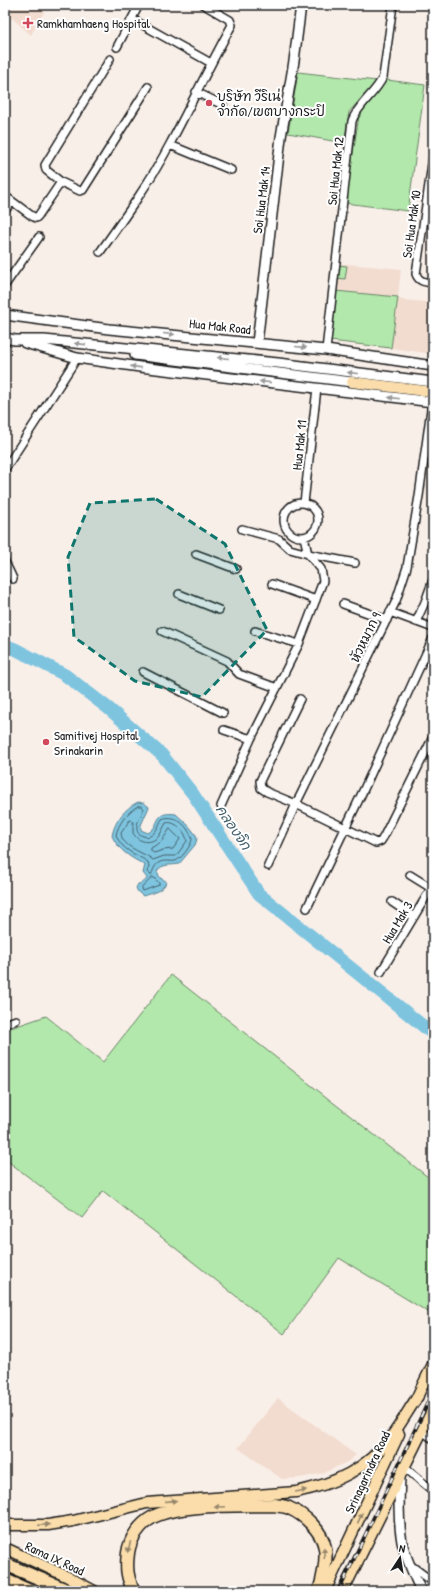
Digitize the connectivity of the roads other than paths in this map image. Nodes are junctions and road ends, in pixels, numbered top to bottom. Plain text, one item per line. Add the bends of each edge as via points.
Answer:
1 (139, 5) edge
2 (204, 5) edge
3 (301, 5) edge
4 (393, 5) edge
5 (132, 19) junction
6 (117, 47) dead end
7 (110, 59) dead end
8 (211, 63) junction
9 (148, 87) dead end
10 (196, 92) junction
11 (223, 105) dead end
12 (170, 145) junction
13 (433, 157) edge
14 (232, 170) dead end
15 (61, 182) junction
16 (5, 196) edge
17 (12, 201) junction
18 (5, 211) edge
19 (39, 237) dead end
20 (100, 252) dead end
21 (433, 283) edge
22 (5, 285) edge
23 (5, 315) edge
24 (5, 338) edge
25 (15, 340) junction
26 (256, 343) junction
27 (102, 346) junction
28 (326, 350) junction
29 (77, 358) junction
30 (433, 366) edge
31 (352, 382) joint
32 (433, 382) edge
33 (317, 388) junction
34 (433, 399) edge
35 (431, 421) edge
36 (5, 469) edge
37 (304, 503) junction
38 (242, 529) dead end
39 (304, 537) junction
40 (196, 554) dead end
41 (308, 554) junction
42 (5, 562) edge
43 (355, 563) dead end
44 (236, 569) dead end
45 (13, 579) dead end
46 (433, 580) edge
47 (272, 584) dead end
48 (179, 594) dead end
49 (316, 600) junction
50 (343, 604) dead end
51 (219, 610) dead end
52 (390, 612) junction
53 (387, 620) junction
54 (416, 622) junction
55 (433, 628) edge
56 (162, 631) dead end
57 (255, 631) dead end
58 (433, 638) edge
59 (299, 644) junction
60 (143, 672) dead end
61 (277, 688) junction
62 (300, 699) dead end
63 (223, 713) dead end
64 (224, 730) dead end
65 (433, 737) edge
66 (251, 739) junction
67 (296, 804) junction
68 (221, 806) dead end
69 (345, 829) junction
70 (268, 866) dead end
71 (410, 876) dead end
72 (432, 886) edge
73 (392, 902) dead end
74 (307, 908) dead end
75 (414, 917) junction
76 (381, 972) dead end
77 (16, 1020) dead end
78 (5, 1024) edge
79 (433, 1364) edge
80 (418, 1396) junction
81 (433, 1409) edge
82 (422, 1431) junction
83 (433, 1439) edge
84 (404, 1467) junction
85 (400, 1477) junction
86 (433, 1491) edge
87 (5, 1525) edge
88 (5, 1548) edge
89 (5, 1564) edge
90 (409, 1564) junction
91 (5, 1580) edge
92 (433, 1582) edge
93 (30, 1591) edge
94 (69, 1591) edge
95 (94, 1591) edge
96 (134, 1591) edge
97 (319, 1591) edge
98 (325, 1591) edge
99 (344, 1591) edge
100 (421, 1591) edge

1 - 5 street
2 - 8 street via 230,20 232,25
3 - 26 main road, Soi Hua Mak 14 via 281,137
4 - 28 street, Soi Hua Mak 12 via 383,77 352,121
5 - 6 street
5 - 8 street
7 - 15 street via 45,165 46,170
8 - 10 street
9 - 15 street via 83,190
10 - 11 street
10 - 12 street
12 - 14 street
12 - 20 street via 135,203
13 - 21 street, Soi Hua Mak 10 via 416,274 421,281
15 - 17 street via 36,218
16 - 17 street
17 - 18 street
19 - 22 street
23 -> 26 main road, Hua Mak Road via 109,329
24 - 25 main road
27 -> 25 main road
25 - 29 main road
26 -> 28 main road, Hua Mak Road
27 - 31 main road via 157,359
32 -> 27 main road via 278,363
28 - 30 main road, Hua Mak Road
33 -> 29 main road
29 - 36 street
31 - 34 main road
34 -> 33 main road
33 - 37 street, Hua Mak 11
34 - 35 street, หัวหมาก 9
35 - 52 street, หัวหมาก 9 via 407,567
37 - 39 street via 314,509 318,519 315,530
37 - 39 street via 289,508 284,518 289,533
38 - 41 street via 279,539 290,550
39 - 41 street
40 - 44 street
41 - 43 street
41 - 49 street via 321,569 323,581
42 - 45 street
46 - 54 street
47 - 49 street
48 - 51 street
49 - 59 street
50 - 53 street
52 - 53 street, หัวหมาก 9
52 - 54 street
53 - 67 street, หัวหมาก 9
54 - 55 street
56 - 61 street via 227,661 239,674
57 - 59 street
58 - 69 street
59 - 61 street
60 - 63 street
61 - 66 street
62 - 67 street via 260,781 261,788 266,792
64 - 66 street
65 - 69 street via 381,841 376,843
66 - 68 street
67 - 69 street
67 - 70 street, หัวหมาก 9
69 - 74 street
71 - 72 street
72 - 75 street, Hua Mak 3
73 - 75 street
75 - 76 street, Hua Mak 3
77 - 78 street
79 - 80 main road, Srinagarindra Road
87 -> 80 main road via 48,1525 147,1503 296,1492 317,1488 358,1469 371,1458 392,1436
98 -> 80 main road, Srinagarindra Road
81 - 82 main road
82 - 83 street
82 - 84 main road
84 - 85 main road
84 - 86 street
85 - 90 main road via 399,1513 402,1543
85 - 99 main road
88 - 95 main road, Rama IX Road
89 - 94 highway
90 - 92 street
90 - 100 main road
91 - 93 highway
97 -> 96 highway via 323,1580 325,1548 318,1530 301,1514 288,1507 274,1505 174,1510 153,1517 138,1530 129,1545 126,1563 128,1581

